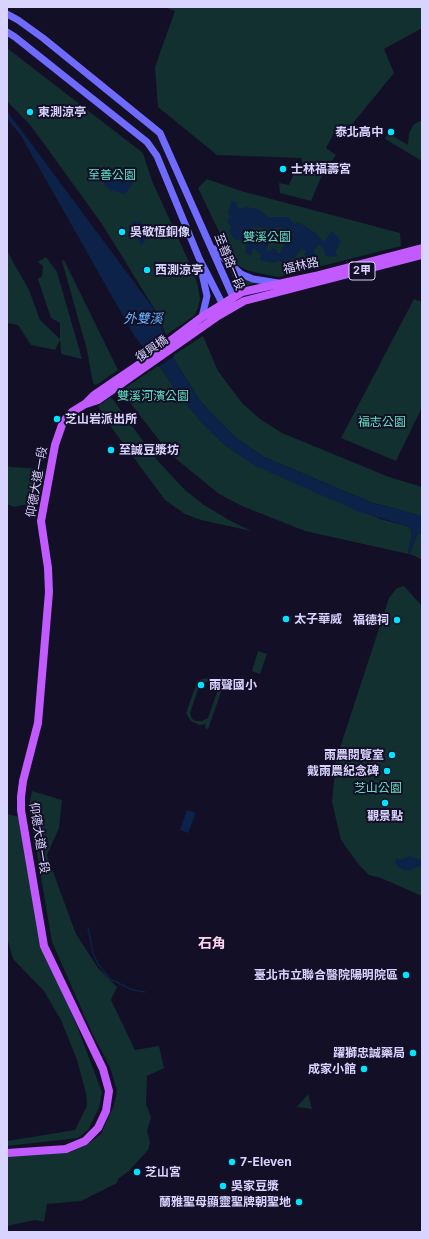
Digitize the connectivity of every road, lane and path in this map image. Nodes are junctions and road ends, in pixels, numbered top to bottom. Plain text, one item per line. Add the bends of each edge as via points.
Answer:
1 (7, 14) edge
2 (7, 32) edge
3 (211, 246) junction
4 (422, 248) edge
5 (422, 255) edge
6 (199, 258) junction
7 (280, 283) junction
8 (233, 297) junction
9 (222, 303) junction
10 (231, 307) junction
11 (202, 317) junction
12 (196, 327) junction
13 (85, 404) joint
14 (7, 1153) edge

1 - 3 main road, 至善路一段 via 43,38 160,133
2 - 6 main road, 至善路一段 via 147,142 157,156
3 - 7 main road via 230,267 241,274 253,279
3 - 8 main road, 至善路一段
4 - 7 main road, 福林路 / 2甲
5 - 10 main road, 福林路 / 2甲 via 267,294
6 - 9 main road, 至善路一段
6 - 11 main road via 207,296
7 - 8 main road, 福林路 / 2甲 via 253,288
8 - 9 main road, 福林路 / 2甲
8 - 10 main road, 至善路一段
9 - 10 main road, 至善路一段
9 - 11 main road, 福林路 / 2甲
10 - 12 main road, 福林路 / 2甲
11 - 12 main road, 福林路 / 2甲
12 - 13 main road, 復興橋 / 2甲
13 - 14 main road, 仰德大道一段 / 2甲 via 68,416 59,433 42,508 41,521 49,592 38,723 21,797 44,946 103,1068 109,1091 104,1117 98,1128 85,1141 66,1149

